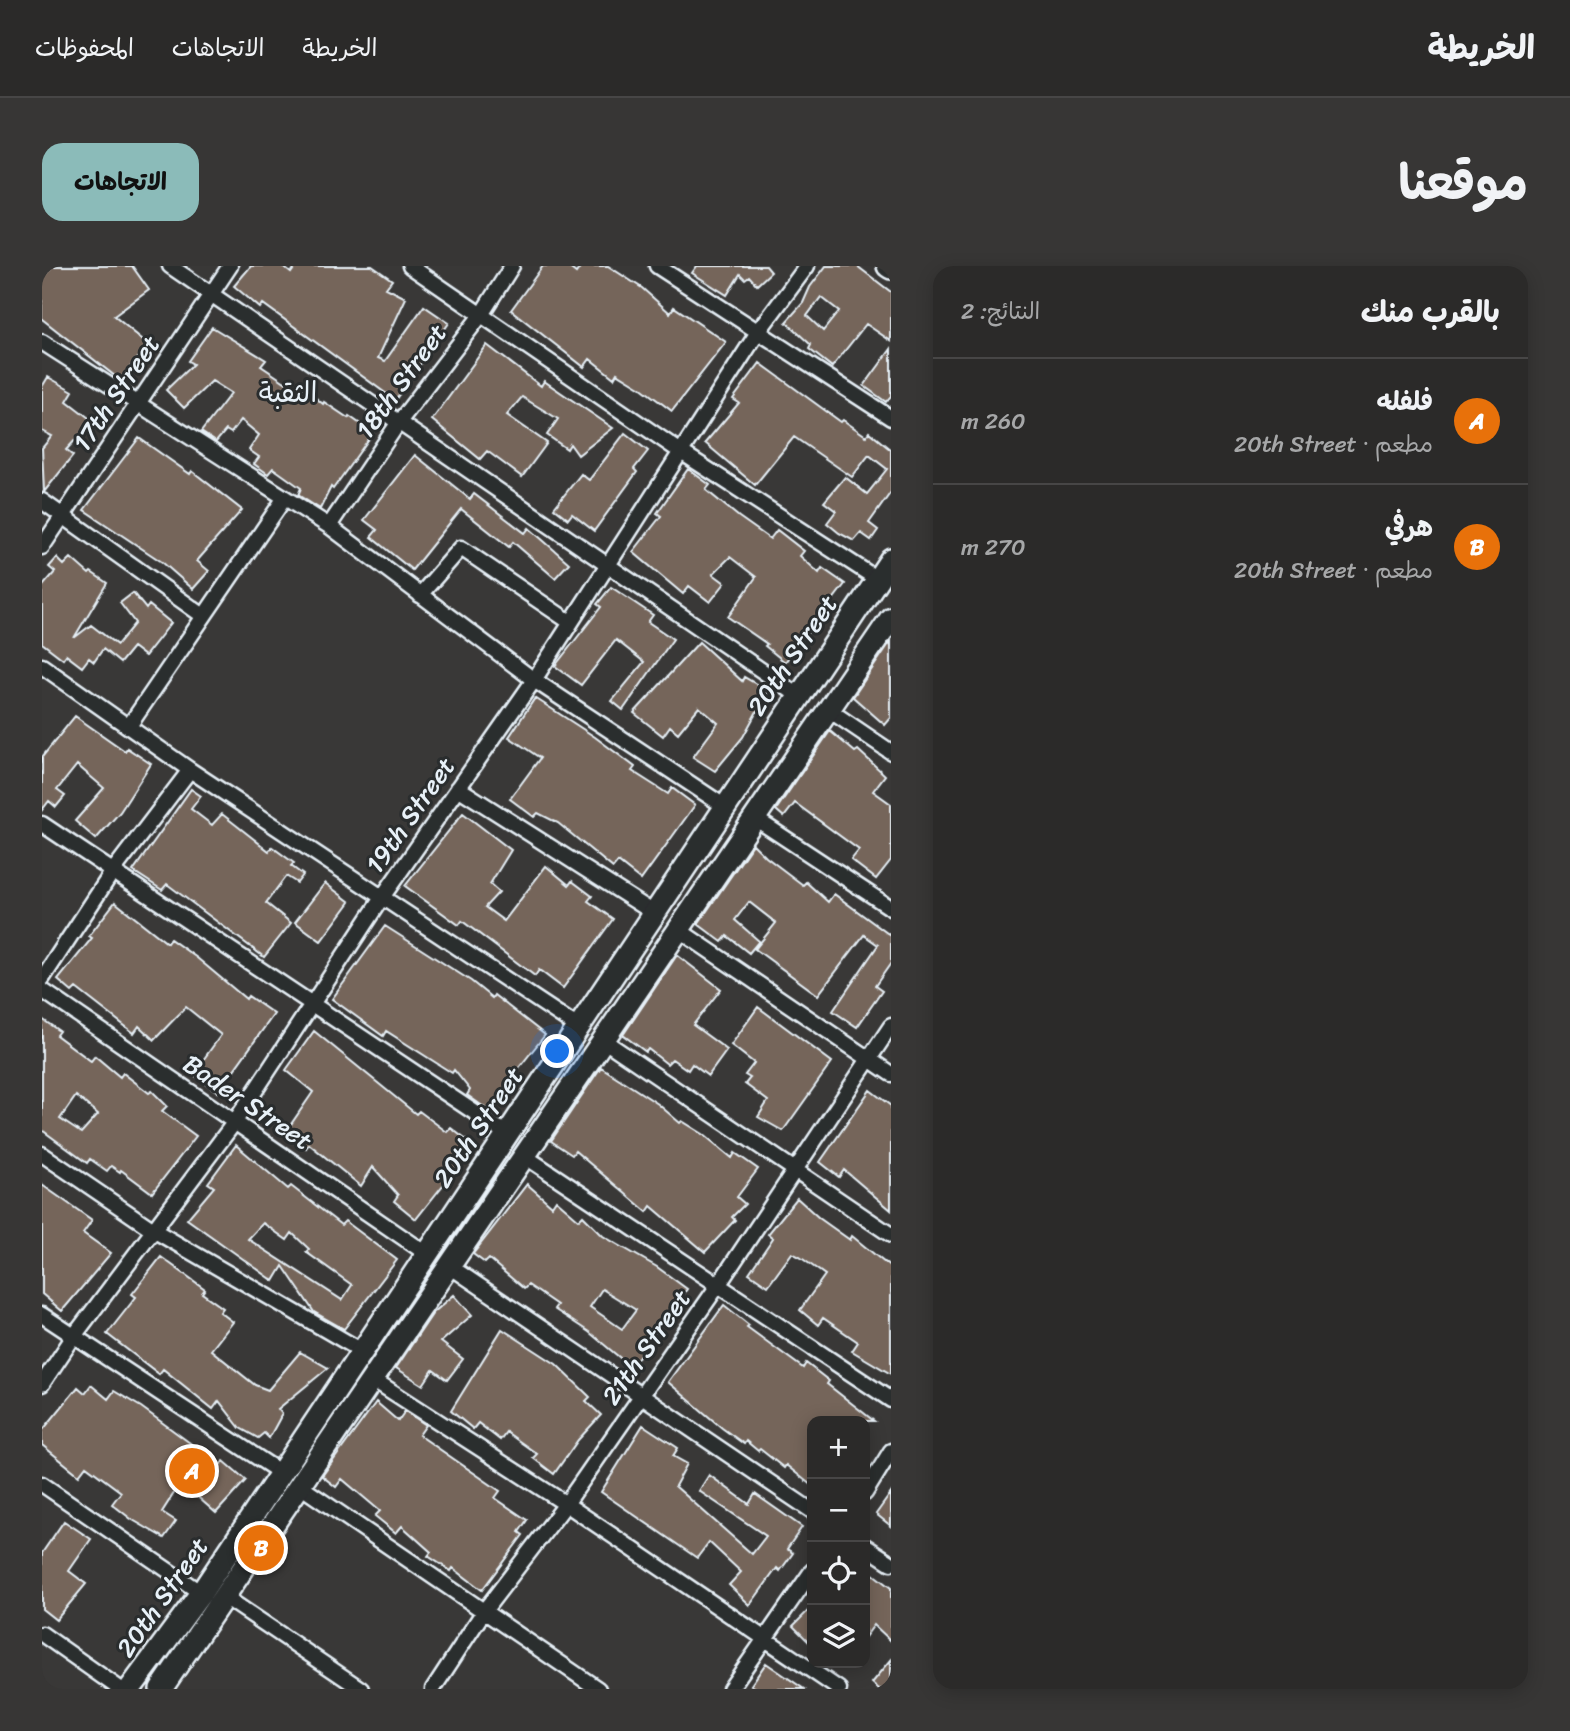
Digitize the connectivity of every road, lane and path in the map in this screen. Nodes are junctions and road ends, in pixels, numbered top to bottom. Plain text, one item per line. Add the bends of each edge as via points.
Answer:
1 (170, 266) edge
2 (230, 266) edge
3 (410, 266) edge
4 (512, 266) edge
5 (657, 266) edge
6 (807, 266) edge
7 (212, 294) junction
8 (481, 315) junction
9 (758, 332) junction
10 (42, 342) edge
11 (138, 405) junction
12 (891, 418) edge
13 (399, 422) junction
14 (681, 452) junction
15 (284, 499) junction
16 (42, 501) edge
17 (63, 515) junction
18 (329, 526) junction
19 (42, 547) edge
20 (891, 559) edge
21 (606, 565) junction
22 (877, 579) junction
23 (420, 595) junction
24 (202, 615) junction
25 (891, 618) edge
26 (570, 622) junction
27 (42, 666) edge
28 (534, 680) junction
29 (799, 696) junction
30 (829, 710) junction
31 (129, 726) junction
32 (891, 752) edge
33 (190, 770) junction
34 (458, 788) junction
35 (724, 806) junction
36 (756, 819) junction
37 (42, 824) edge
38 (113, 871) junction
39 (383, 896) junction
40 (891, 908) edge
41 (654, 913) junction
42 (679, 930) junction
43 (42, 979) edge
44 (42, 990) edge
45 (310, 1006) junction
46 (891, 1026) edge
47 (578, 1027) junction
48 (603, 1040) junction
49 (870, 1060) junction
50 (891, 1074) edge
51 (234, 1123) junction
52 (507, 1134) junction
53 (42, 1154) edge
54 (526, 1157) junction
55 (794, 1171) junction
56 (155, 1231) junction
57 (891, 1235) edge
58 (427, 1254) junction
59 (451, 1267) junction
60 (719, 1284) junction
61 (42, 1315) edge
62 (74, 1336) junction
63 (362, 1352) junction
64 (374, 1380) junction
65 (42, 1384) edge
66 (642, 1395) junction
67 (891, 1400) edge
68 (891, 1451) edge
69 (281, 1473) junction
70 (42, 1484) edge
71 (870, 1485) edge
72 (300, 1486) junction
73 (566, 1504) junction
74 (807, 1508) edge
75 (870, 1549) edge
76 (891, 1563) edge
77 (807, 1578) edge
78 (201, 1593) junction
79 (225, 1597) junction
80 (484, 1611) junction
81 (42, 1634) edge
82 (764, 1639) junction
83 (120, 1689) edge
84 (130, 1689) edge
85 (161, 1689) edge
86 (361, 1689) edge
87 (433, 1689) edge
88 (598, 1689) edge
89 (730, 1689) edge
90 (839, 1689) edge

1 - 7 street
2 - 7 street, 17th Street
3 - 8 street
4 - 8 street, 18th Street
5 - 9 street
6 - 9 street, 19th Street
7 - 11 street, 17th Street
7 - 13 street
8 - 13 street, 18th Street
8 - 14 street
9 - 12 street
9 - 14 street, 19th Street
10 - 11 street
11 - 15 street
11 - 17 street, 17th Street
13 - 18 street, 18th Street
13 - 21 street
14 - 21 street, 19th Street
14 - 22 street
15 - 18 street
15 - 24 street
16 - 17 street
17 - 19 street, 17th Street
17 - 24 street
18 - 23 street
20 - 22 street, 20th Street
21 - 26 street, 19th Street
21 - 29 street
22 - 29 street, 20th Street
23 - 26 street via 461,548
23 - 28 street
24 - 31 street
25 - 30 street, 20th Street
26 - 28 street, 19th Street
27 - 31 street
28 - 34 street, 19th Street
28 - 35 street
29 - 35 street, 20th Street
30 - 32 street
30 - 36 street, 20th Street
31 - 33 street
33 - 38 street
33 - 39 street
34 - 39 street, 19th Street
34 - 41 street
35 - 41 street, 20th Street
36 - 40 street
36 - 42 street, 20th Street
37 - 38 street
38 - 43 street
38 - 45 street
39 - 45 street, 19th Street
39 - 47 street
41 - 47 street, 20th Street
42 - 48 street, 20th Street
42 - 49 street
44 - 51 street, Bader Street
45 - 51 street, 19th Street
45 - 52 street
46 - 49 street, 21th Street
47 - 52 street, 20th Street
48 - 54 street, 20th Street
48 - 55 street
49 - 50 street
49 - 55 street, 21th Street
51 - 56 street, 19th Street
51 - 58 street, Bader Street
52 - 58 street, 20th Street
53 - 56 street
54 - 59 street, 20th Street
54 - 60 street
55 - 57 street
55 - 60 street, 21th Street
56 - 62 street, 19th Street
56 - 63 street
58 - 63 street, 20th Street
59 - 64 street, 20th Street
59 - 66 street
60 - 66 street, 21th Street
60 - 67 street
61 - 62 street
62 - 65 street, 19th Street
62 - 69 street
63 - 69 street, 20th Street
64 - 72 street, 20th Street
64 - 73 street
66 - 73 street, 21th Street
66 - 74 street
68 - 71 street
69 - 78 street, 20th Street
70 - 78 street
72 - 79 street, 20th Street
72 - 80 street
73 - 80 street, 21th Street
73 - 82 street
75 - 76 street
77 - 82 street
78 - 84 street, 20th Street
79 - 85 street, 20th Street
79 - 86 street
80 - 87 street, 21th Street
80 - 88 street
81 - 83 street
82 - 89 street
82 - 90 street

